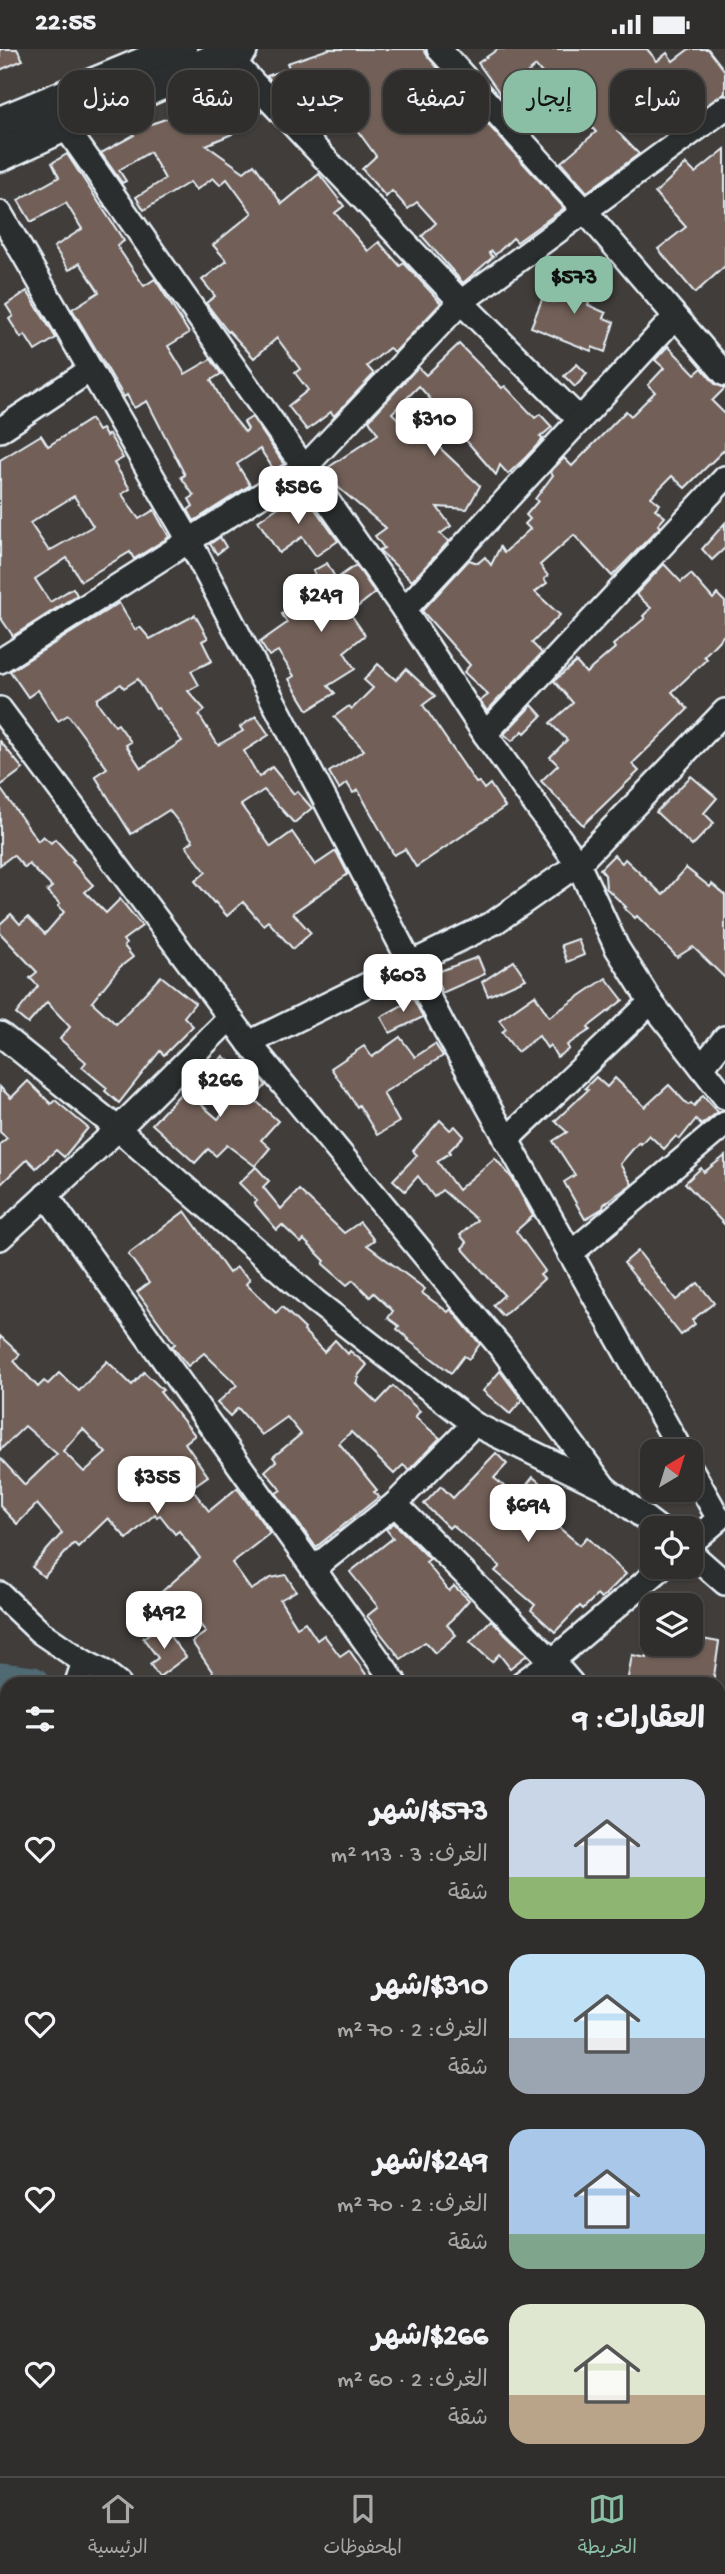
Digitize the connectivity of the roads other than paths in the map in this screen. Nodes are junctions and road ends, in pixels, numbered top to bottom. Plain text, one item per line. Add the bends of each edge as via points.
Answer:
1 (180, 49) edge
2 (439, 49) edge
3 (234, 52) edge
4 (154, 86) edge
5 (725, 108) edge
6 (0, 123) edge
7 (59, 127) edge
8 (70, 133) edge
9 (0, 155) edge
10 (585, 211) junction
11 (0, 212) edge
12 (461, 302) junction
13 (675, 317) junction
14 (90, 370) junction
15 (725, 374) edge
16 (580, 420) junction
17 (0, 430) edge
18 (304, 467) junction
19 (725, 478) edge
20 (189, 540) junction
21 (404, 610) junction
22 (0, 661) edge
23 (0, 709) edge
24 (725, 711) edge
25 (485, 734) junction
26 (578, 864) junction
27 (413, 963) junction
28 (651, 1002) junction
29 (230, 1019) junction
30 (0, 1034) edge
31 (725, 1038) edge
32 (249, 1044) junction
33 (702, 1067) junction
34 (725, 1097) edge
35 (725, 1124) edge
36 (118, 1129) junction
37 (506, 1140) junction
38 (46, 1195) junction
39 (0, 1238) edge
40 (570, 1254) junction
41 (474, 1425) junction
42 (674, 1439) edge
43 (604, 1488) junction
44 (704, 1488) edge
45 (395, 1504) junction
46 (722, 1515) edge
47 (642, 1516) edge
48 (703, 1532) edge
49 (703, 1564) edge
50 (313, 1569) junction
51 (649, 1579) edge
52 (725, 1583) edge
53 (0, 1594) edge
54 (552, 1661) junction
55 (80, 1673) edge
56 (110, 1677) edge
57 (391, 1677) edge
58 (530, 1677) edge
59 (566, 1677) edge

1 - 6 main road
2 - 10 street
3 - 4 main road
3 - 12 street
5 - 10 street
7 - 9 main road
8 - 18 street
10 - 12 street
10 - 13 street
11 - 14 street
12 - 16 street
12 - 18 street
13 - 15 street
13 - 16 street
14 - 17 street
14 - 20 street
16 - 21 street
18 - 20 street
18 - 21 street
19 - 25 street
20 - 22 street
20 - 27 street
21 - 25 street
23 - 29 street
24 - 26 street
25 - 26 street
26 - 27 street via 495,922
26 - 28 street via 617,948
27 - 32 street
27 - 37 street
28 - 33 street
28 - 37 street
29 - 32 street
29 - 36 street
30 - 36 street
31 - 33 street
32 - 43 street via 502,1349
33 - 34 street
35 - 40 street
36 - 38 street
36 - 41 street via 315,1301
37 - 40 street
38 - 39 street
38 - 50 street
40 - 42 street
41 - 43 street
41 - 45 street
43 - 47 street
44 - 46 street
45 - 50 street
45 - 54 street
46 - 48 street
49 - 52 street
50 - 57 street
51 - 54 street
53 - 55 street
54 - 58 street
54 - 59 street
55 - 56 street via 104,1672

